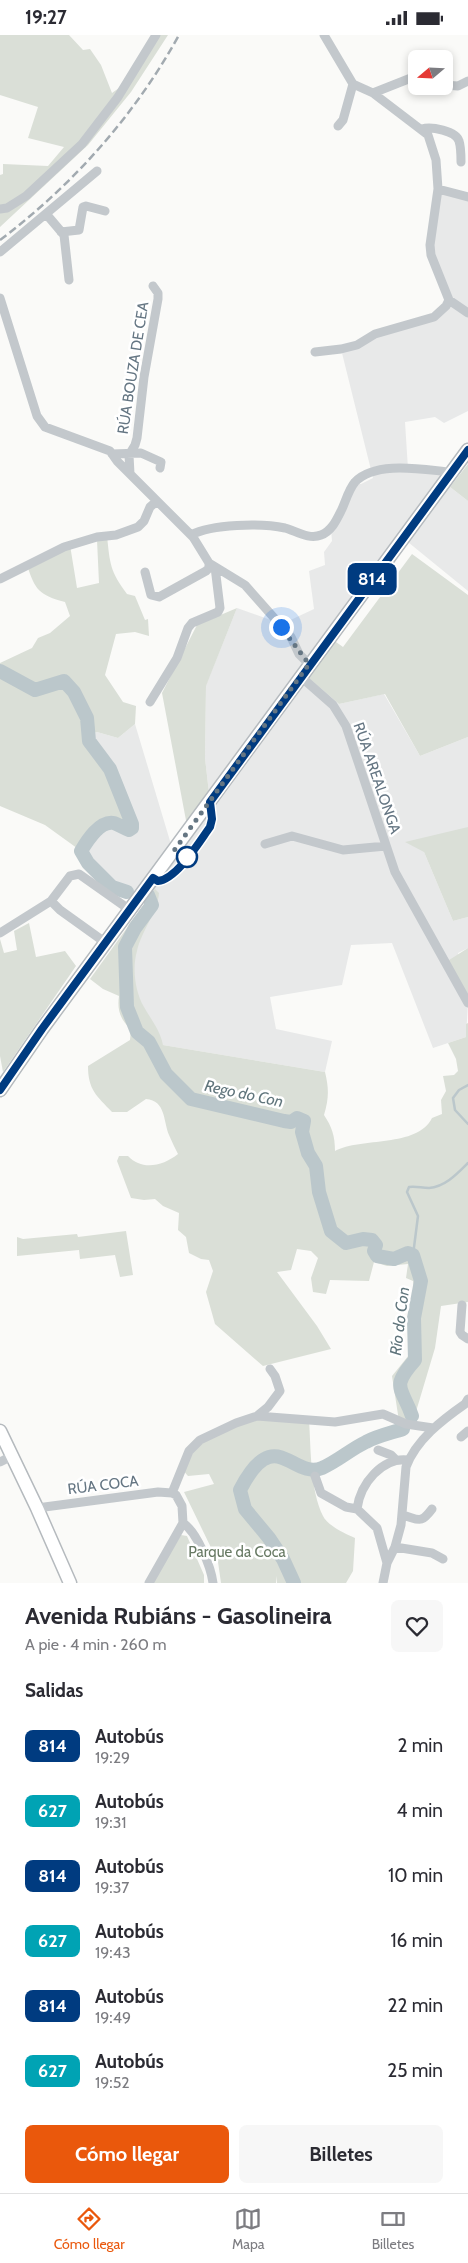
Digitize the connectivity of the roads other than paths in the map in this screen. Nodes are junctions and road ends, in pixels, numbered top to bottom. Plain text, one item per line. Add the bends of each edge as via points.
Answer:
1 (156, 35) edge
2 (324, 35) edge
3 (408, 79) edge
4 (468, 81) edge
5 (353, 84) junction
6 (453, 86) edge
7 (373, 93) junction
8 (338, 126) dead end
9 (422, 129) junction
10 (461, 162) dead end
11 (97, 171) dead end
12 (438, 189) junction
13 (468, 197) edge
14 (0, 209) edge
15 (105, 211) dead end
16 (47, 215) junction
17 (61, 232) junction
18 (0, 252) edge
19 (69, 280) dead end
20 (153, 286) dead end
21 (0, 298) edge
22 (449, 300) junction
23 (468, 313) edge
24 (315, 352) dead end
25 (468, 450) edge
26 (112, 454) junction
27 (129, 455) junction
28 (160, 468) dead end
29 (451, 472) junction
30 (130, 474) junction
31 (157, 501) junction
32 (191, 535) junction
33 (212, 565) junction
34 (145, 572) dead end
35 (0, 579) edge
36 (309, 664) junction
37 (300, 676) junction
38 (150, 702) dead end
39 (265, 844) dead end
40 (386, 846) junction
41 (51, 901) junction
42 (130, 910) junction
43 (0, 933) edge
44 (106, 943) junction
45 (468, 1003) edge
46 (0, 1090) edge
47 (462, 1305) dead end
48 (468, 1339) edge
49 (270, 1369) dead end
50 (468, 1401) edge
51 (257, 1417) junction
52 (433, 1428) junction
53 (0, 1431) edge
54 (378, 1450) dead end
55 (12, 1456) junction
56 (395, 1459) junction
57 (408, 1460) junction
58 (0, 1462) edge
59 (315, 1476) dead end
60 (172, 1493) junction
61 (37, 1508) junction
62 (357, 1509) junction
63 (432, 1509) dead end
64 (402, 1515) junction
65 (184, 1523) junction
66 (396, 1547) junction
67 (442, 1559) dead end
68 (387, 1563) junction
69 (70, 1583) edge
70 (149, 1583) edge
71 (213, 1583) edge
72 (383, 1583) edge

1 - 14 street via 118,97 82,143 26,197
2 - 5 street
3 - 7 street
4 - 6 street
5 - 7 street
5 - 8 street via 343,120
7 - 9 street
9 - 10 street via 428,127 456,136
9 - 12 street via 428,135 436,160
11 - 16 street
12 - 13 street
12 - 22 street via 430,245 432,259
15 - 17 street via 83,207 79,230
16 - 17 street
16 - 18 street
17 - 19 street via 66,245
20 - 27 street, RÚA BOUZA DE CEA via 158,299 137,438
21 - 26 street, RÚA BOUZA DE CEA via 37,416 45,427
22 - 23 street
22 - 24 street via 434,317 375,334 349,347
25 - 29 main road
26 - 27 street, RÚA BOUZA DE CEA
26 - 30 street, RÚA BOUZA DE CEA
27 - 28 street, RÚA BOUZA DE CEA via 141,453 161,462
27 - 30 street, RÚA BOUZA DE CEA
29 - 32 street via 399,467 356,480 331,529 314,537 284,528 249,526 216,528
29 - 36 main road
30 - 31 street, RÚA BOUZA DE CEA
31 - 32 street, RÚA BOUZA DE CEA
31 - 35 street via 138,527 64,547
32 - 33 street, RÚA BOUZA DE CEA
33 - 34 street via 159,597 151,595
33 - 36 street, RÚA BOUZA DE CEA via 245,585 291,637
33 - 38 street via 220,608 188,628 177,658
36 - 37 main road
37 - 40 street, RÚA AREALONGA via 333,705 346,726
37 - 42 main road
39 - 40 street, RÚA AREALONGA via 292,836 343,850
40 - 45 street, RÚA AREALONGA via 395,872
41 - 42 street via 70,876 79,874
41 - 43 street
41 - 44 street
42 - 44 main road
44 - 46 main road
47 - 48 street via 460,1332
49 - 51 street via 276,1376 280,1391 275,1401
50 - 52 street
51 - 52 street via 335,1422 383,1414 406,1424
51 - 60 street via 200,1440 189,1451
52 - 57 street
53 - 55 main road
54 - 56 street
55 - 58 street
55 - 61 main road
56 - 57 street
56 - 62 street via 378,1469
57 - 64 street
59 - 62 street via 321,1493 346,1507
60 - 61 street, RÚA COCA via 158,1492
60 - 65 street via 182,1506
61 - 69 main road
62 - 68 street via 377,1528
63 - 64 street via 420,1521
64 - 66 street
65 - 70 street
65 - 71 street via 196,1538
66 - 67 street via 432,1553
66 - 68 street
68 - 72 street

